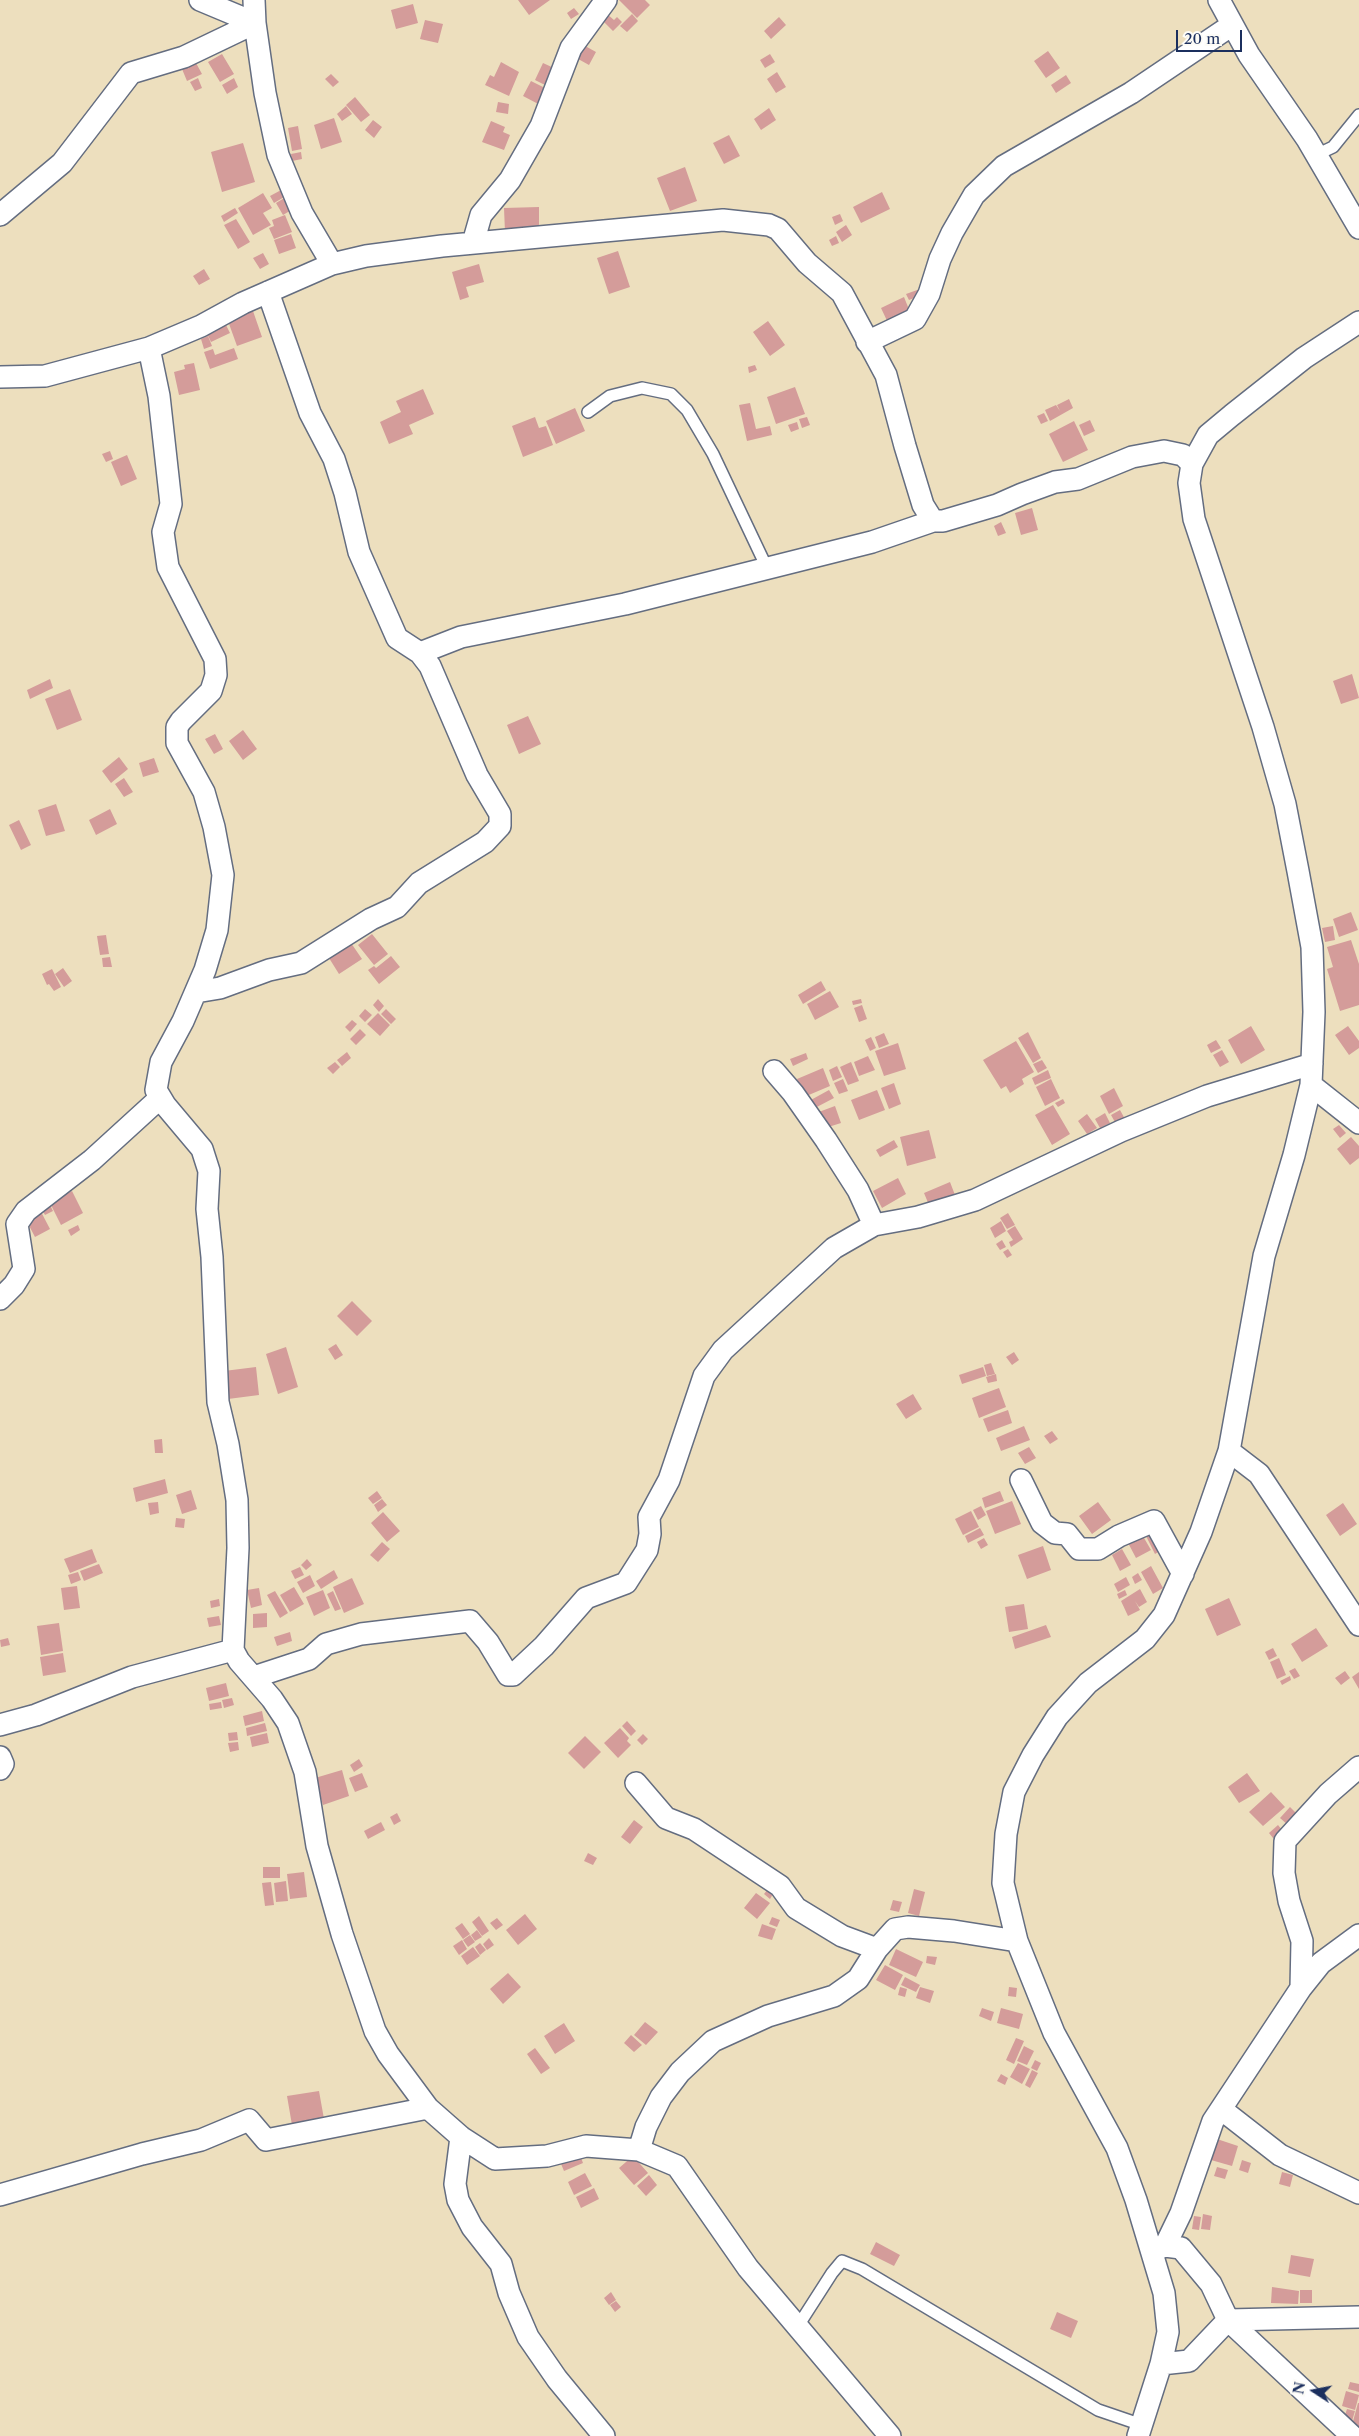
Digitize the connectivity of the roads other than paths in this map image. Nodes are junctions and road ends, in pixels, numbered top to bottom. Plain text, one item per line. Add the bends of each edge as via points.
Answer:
1 (200, 0) edge
2 (254, 0) edge
3 (606, 0) edge
4 (1219, 0) edge
5 (255, 22) junction
6 (1232, 25) junction
7 (1359, 115) edge
8 (1316, 155) junction
9 (0, 215) edge
10 (1359, 228) edge
11 (473, 243) junction
12 (332, 264) junction
13 (268, 292) junction
14 (1359, 322) edge
15 (867, 342) junction
16 (149, 348) junction
17 (0, 377) edge
18 (588, 412) dead end
19 (1192, 464) junction
20 (933, 521) junction
21 (768, 568) junction
22 (420, 653) junction
23 (196, 992) junction
24 (1312, 1064) junction
25 (774, 1071) dead end
26 (1311, 1085) junction
27 (160, 1098) junction
28 (1359, 1123) edge
29 (874, 1225) junction
30 (0, 1298) edge
31 (1229, 1451) junction
32 (1022, 1480) dead end
33 (1183, 1574) junction
34 (1359, 1625) edge
35 (233, 1650) junction
36 (254, 1677) junction
37 (0, 1725) edge
38 (0, 1757) edge
39 (1359, 1767) edge
40 (0, 1769) edge
41 (636, 1783) dead end
42 (1359, 1935) edge
43 (1017, 1941) junction
44 (877, 1949) junction
45 (1301, 1988) junction
46 (428, 2108) junction
47 (1221, 2109) junction
48 (461, 2137) junction
49 (639, 2150) junction
50 (1359, 2193) edge
51 (0, 2195) edge
52 (1158, 2249) junction
53 (1359, 2317) edge
54 (1228, 2320) junction
55 (798, 2326) junction
56 (1162, 2364) junction
57 (1140, 2431) edge
58 (604, 2436) edge
59 (890, 2436) edge
60 (1352, 2436) edge

1 - 5 street
2 - 5 street
3 - 11 street via 571,48 542,126 510,180 481,215
4 - 6 street
5 - 9 street via 184,57 131,73 62,163
5 - 12 street via 278,155 302,213
6 - 8 street
6 - 15 street via 1131,93 1004,166 974,195 952,233 929,294 915,319
7 - 8 lane via 1333,147
8 - 10 street
11 - 12 street via 366,256
11 - 15 street via 723,220 770,225 778,229 807,263 842,293
12 - 13 street
13 - 16 street
13 - 22 street via 304,398 334,459 359,552 398,638
14 - 19 street via 1304,358 1208,435
15 - 20 street via 886,376 921,496
16 - 17 street via 45,376
16 - 23 street via 159,396 171,504 163,532 168,567 215,659 216,675 211,691 177,727 177,743 204,792 223,874 217,930
18 - 21 lane via 610,396 642,388 671,394 687,410 713,454
19 - 20 street via 1183,455 1164,451 1132,458 1078,478 1055,482 997,505
19 - 24 street via 1189,483 1194,519 1285,804 1312,947
20 - 21 street via 872,542
21 - 22 street via 625,604 461,637
22 - 23 street via 430,666 477,775 500,814 500,826 486,842 419,882 396,907 370,919 301,963 269,970 220,988
23 - 27 street via 161,1062 156,1090
24 - 26 street
24 - 29 street via 1207,1096 1121,1131 975,1200 918,1217
25 - 29 street via 826,1140 858,1190
26 - 28 street
26 - 31 street via 1264,1256
27 - 30 street via 92,1160 26,1211 17,1224 24,1269
27 - 35 street via 202,1149 210,1171 207,1209 218,1402 237,1500
29 - 36 street via 834,1248 723,1350 704,1376 669,1480 649,1517 647,1550 626,1583 586,1598 513,1675 508,1675 488,1642 470,1621 463,1621 361,1634 326,1644 309,1659
31 - 33 street via 1218,1488
31 - 34 street via 1259,1474
32 - 33 street via 1042,1523 1055,1532 1067,1534 1079,1548 1098,1549 1154,1521
33 - 43 street via 1164,1615 1145,1638 1088,1683 1057,1717 1014,1792 1006,1834 1003,1883
35 - 36 street
35 - 37 street via 132,1677 36,1715
36 - 46 street via 288,1723 297,1747 305,1772 317,1846 375,2031
38 - 40 street via 3,1764
39 - 45 street via 1328,1794 1284,1841 1284,1873 1302,1941
41 - 44 street via 666,1818 694,1829 780,1886 796,1908 842,1936
42 - 45 street via 1320,1964
43 - 44 street via 908,1927 895,1929
43 - 52 street via 1054,2032 1117,2148
44 - 49 street via 858,1979 834,1996 768,2016 714,2041 680,2072 661,2098 646,2127
45 - 47 street
46 - 48 street
46 - 51 street via 266,2140 249,2120 201,2140
47 - 50 street via 1280,2155
47 - 52 street via 1213,2121 1181,2213
48 - 49 street via 495,2158 547,2156 586,2146
48 - 58 street via 455,2184 458,2200 472,2227 501,2264 509,2293 528,2337 557,2380
49 - 55 street via 677,2166 748,2268
52 - 54 street via 1181,2248 1211,2284
52 - 56 street via 1168,2332
53 - 54 street
54 - 56 street via 1189,2360
54 - 60 street
55 - 57 lane via 842,2262 862,2269 1098,2410
55 - 59 street
56 - 57 street

